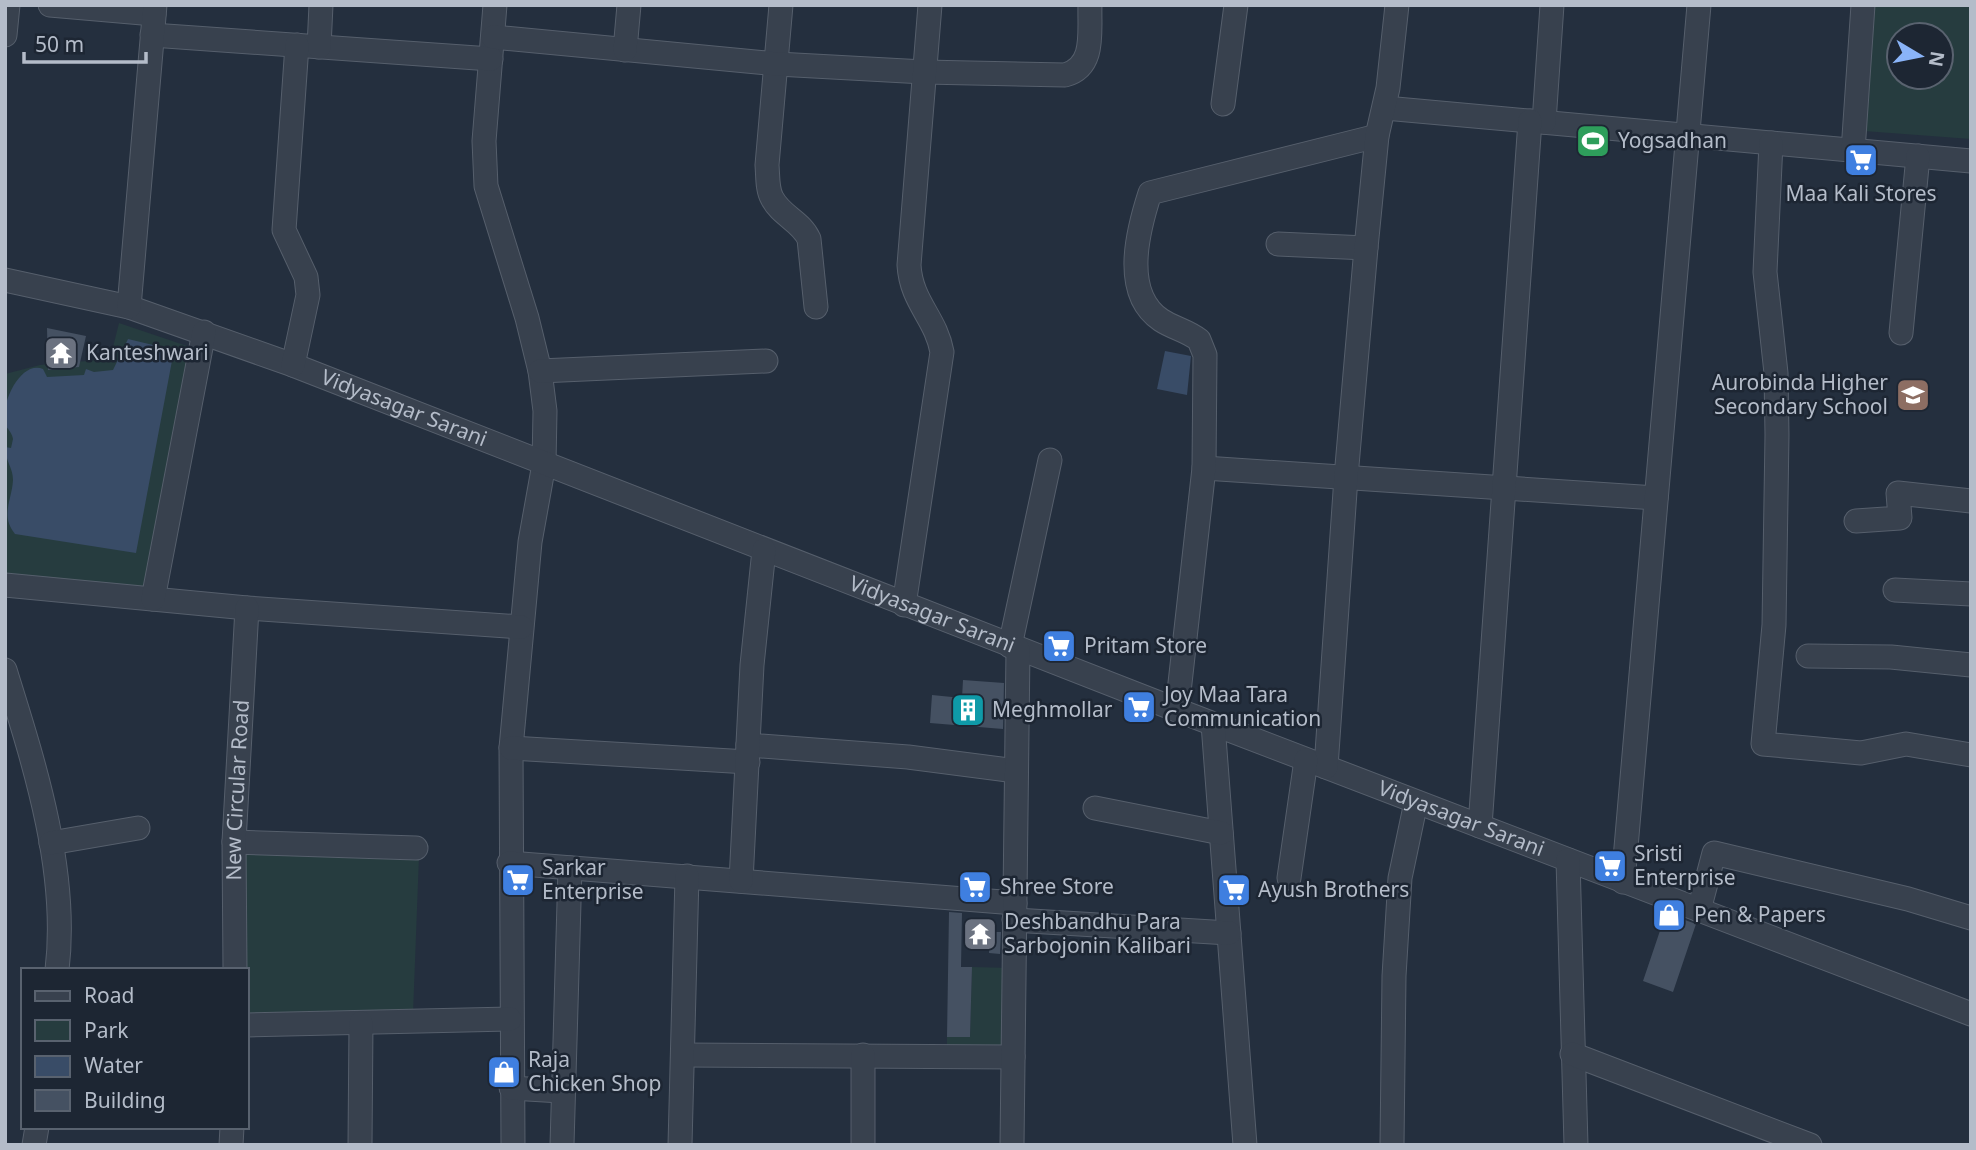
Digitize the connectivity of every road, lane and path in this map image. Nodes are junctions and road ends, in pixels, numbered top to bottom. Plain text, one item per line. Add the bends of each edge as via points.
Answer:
1 (8, 5) edge
2 (50, 5) edge
3 (321, 5) edge
4 (495, 5) edge
5 (629, 5) edge
6 (781, 5) edge
7 (930, 5) edge
8 (1090, 5) edge
9 (1236, 5) edge
10 (1397, 5) edge
11 (1552, 5) edge
12 (1699, 5) edge
13 (1863, 5) edge
14 (154, 18) edge
15 (5, 35) edge
16 (308, 46) junction
17 (492, 48) junction
18 (625, 50) junction
19 (777, 65) junction
20 (924, 72) junction
21 (1223, 104) dead end
22 (1385, 107) junction
23 (1537, 121) junction
24 (1687, 135) junction
25 (1377, 136) junction
26 (1771, 143) junction
27 (1853, 151) junction
28 (1918, 156) junction
29 (1971, 161) edge
30 (1278, 244) dead end
31 (1366, 248) junction
32 (5, 280) edge
33 (816, 307) dead end
34 (134, 309) junction
35 (204, 332) junction
36 (1901, 333) dead end
37 (766, 361) dead end
38 (293, 365) junction
39 (540, 371) junction
40 (1049, 460) dead end
41 (544, 464) junction
42 (1203, 468) junction
43 (1346, 477) junction
44 (1504, 488) junction
45 (1656, 498) junction
46 (1971, 501) edge
47 (1856, 521) dead end
48 (764, 550) junction
49 (5, 586) edge
50 (1895, 590) dead end
51 (1971, 594) edge
52 (153, 599) junction
53 (905, 604) junction
54 (247, 608) junction
55 (522, 627) junction
56 (1014, 647) junction
57 (1808, 656) dead end
58 (1971, 664) edge
59 (5, 670) edge
60 (1177, 710) junction
61 (1213, 724) junction
62 (511, 748) junction
63 (748, 753) junction
64 (1971, 755) edge
65 (1316, 764) junction
66 (1016, 771) junction
67 (1416, 802) junction
68 (1095, 808) dead end
69 (1480, 826) junction
70 (138, 828) dead end
71 (1221, 833) junction
72 (234, 842) junction
73 (51, 843) junction
74 (416, 848) dead end
75 (1568, 860) junction
76 (509, 863) junction
77 (570, 868) junction
78 (687, 876) junction
79 (1289, 878) dead end
80 (741, 881) junction
81 (1623, 882) junction
82 (1699, 910) junction
83 (1014, 911) junction
84 (1971, 918) edge
85 (1229, 933) junction
86 (57, 968) edge
87 (235, 968) edge
88 (1971, 1014) edge
89 (510, 1019) junction
90 (361, 1023) junction
91 (248, 1025) edge
92 (1572, 1054) junction
93 (683, 1055) junction
94 (863, 1055) junction
95 (1013, 1057) junction
96 (511, 1088) junction
97 (561, 1091) junction
98 (360, 1145) edge
99 (513, 1145) edge
100 (562, 1145) edge
101 (680, 1145) edge
102 (863, 1145) edge
103 (1012, 1145) edge
104 (1245, 1145) edge
105 (1392, 1145) edge
106 (1576, 1145) edge
107 (1810, 1145) edge

1 - 15 street
2 - 14 street
3 - 16 street
4 - 17 street
5 - 18 street
6 - 19 street
7 - 20 street
8 - 20 street via 1087,55 1076,72
9 - 21 street
10 - 22 street
11 - 23 street
12 - 24 street
13 - 27 street
14 - 16 street
14 - 34 street
16 - 17 street
16 - 38 street via 284,230 306,277 308,295
17 - 18 street
17 - 39 street via 484,141 486,186
18 - 19 street
19 - 20 street
19 - 33 street via 766,165 769,186 780,209 809,239
20 - 53 street via 910,281 938,334 942,352
22 - 23 street
22 - 25 street
23 - 24 street
23 - 44 street
24 - 26 street
24 - 45 street
25 - 31 street
25 - 42 street via 1150,192 1138,243 1139,290 1159,319 1203,346
26 - 27 street
26 - 64 street via 1765,272 1776,373 1777,462 1774,625 1763,744 1861,753 1906,744
27 - 28 street
28 - 29 street
28 - 36 street
30 - 31 street
31 - 43 street
32 - 34 street, Vidyasagar Sarani
34 - 35 street, Vidyasagar Sarani
35 - 38 street, Vidyasagar Sarani
35 - 52 street
37 - 39 street
38 - 41 street, Vidyasagar Sarani
39 - 41 street
40 - 56 street
41 - 48 street, Vidyasagar Sarani
41 - 55 street
42 - 43 street
42 - 60 street
43 - 44 street
43 - 65 street
44 - 45 street
44 - 69 street
45 - 81 street
46 - 47 street via 1899,492 1900,518
48 - 53 street, Vidyasagar Sarani
48 - 63 street
49 - 52 street
50 - 51 street
52 - 54 street
53 - 56 street, Vidyasagar Sarani
54 - 55 street
54 - 72 street, New Circular Road
55 - 62 street
56 - 60 street, Vidyasagar Sarani
56 - 66 street
57 - 58 street
59 - 73 street
60 - 61 street, Vidyasagar Sarani
61 - 65 street, Vidyasagar Sarani
61 - 71 street
62 - 63 street
62 - 76 street
63 - 66 street via 908,757
63 - 80 street
65 - 67 street, Vidyasagar Sarani
65 - 79 street
66 - 83 street
67 - 69 street, Vidyasagar Sarani
67 - 105 street via 1400,878
68 - 71 street
69 - 75 street, Vidyasagar Sarani
70 - 73 street
71 - 85 street
72 - 74 street
72 - 87 street, New Circular Road
73 - 86 street
75 - 81 street, Vidyasagar Sarani
75 - 92 street
76 - 77 street
76 - 89 street
77 - 78 street
77 - 97 street
78 - 80 street
78 - 93 street
80 - 83 street
81 - 82 street, Vidyasagar Sarani
82 - 84 street via 1714,853
82 - 88 street, Vidyasagar Sarani
83 - 85 street
83 - 95 street
85 - 104 street
89 - 90 street
89 - 96 street
90 - 91 street
90 - 98 street
92 - 106 street
92 - 107 street
93 - 94 street
93 - 101 street
94 - 95 street
94 - 102 street
95 - 103 street
96 - 97 street
96 - 99 street
97 - 100 street

